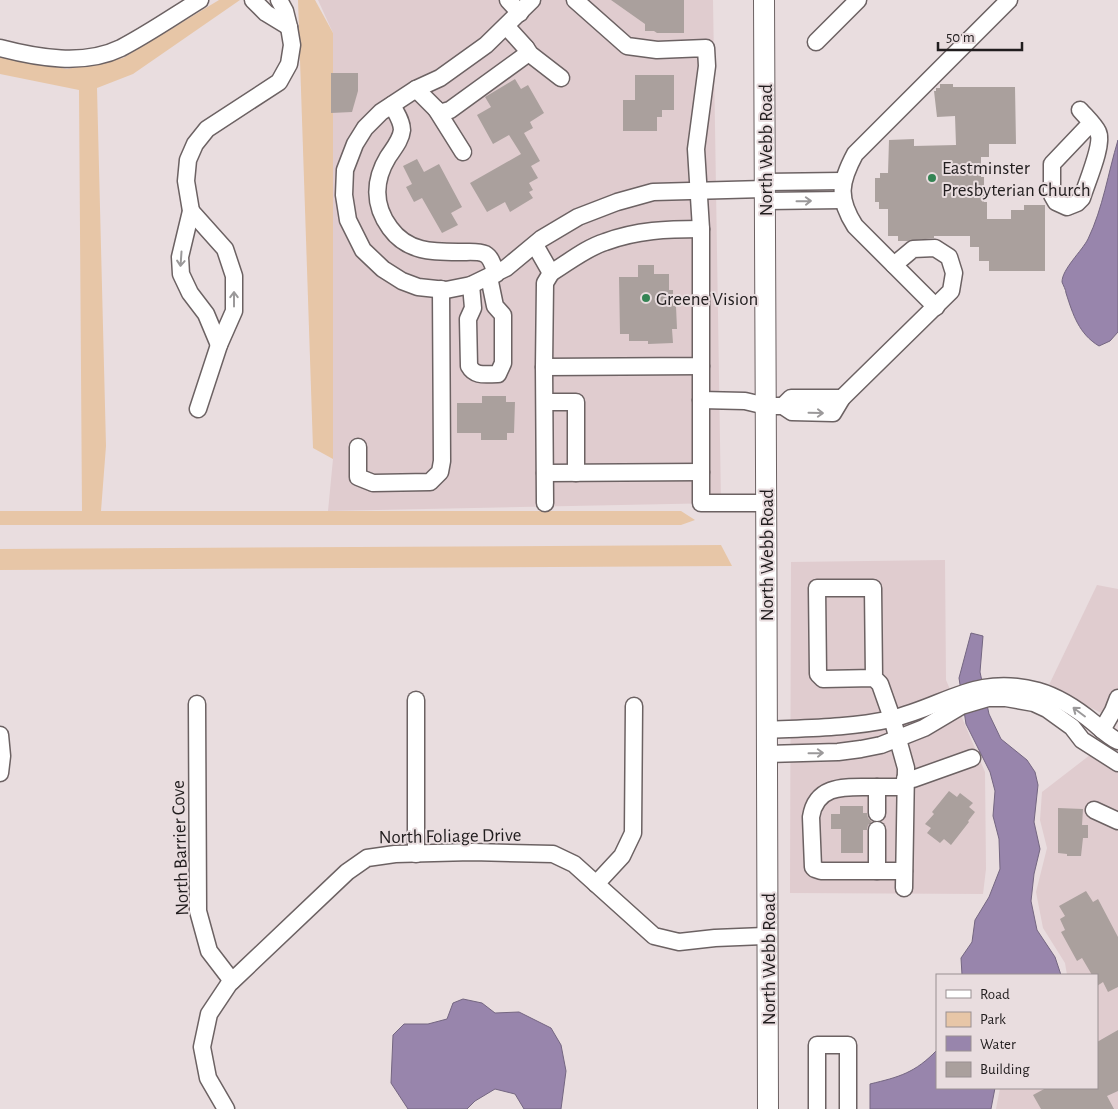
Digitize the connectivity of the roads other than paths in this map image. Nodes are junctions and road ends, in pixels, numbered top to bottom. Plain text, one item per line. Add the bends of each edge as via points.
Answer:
1 (200, 0) edge
2 (253, 0) edge
3 (279, 0) edge
4 (508, 0) edge
5 (532, 0) edge
6 (575, 0) edge
7 (764, 0) edge
8 (858, 0) edge
9 (1009, 0) edge
10 (520, 13) junction
11 (506, 26) junction
12 (289, 28) junction
13 (816, 42) dead end
14 (0, 48) edge
15 (526, 48) junction
16 (561, 78) dead end
17 (416, 89) junction
18 (392, 105) junction
19 (436, 109) junction
20 (1080, 110) dead end
21 (1091, 123) junction
22 (463, 152) dead end
23 (843, 181) junction
24 (699, 191) junction
25 (765, 191) junction
26 (843, 200) junction
27 (191, 211) junction
28 (701, 229) junction
29 (534, 245) junction
30 (894, 265) junction
31 (552, 273) junction
32 (492, 275) junction
33 (471, 285) junction
34 (442, 290) junction
35 (936, 307) junction
36 (219, 345) junction
37 (702, 366) junction
38 (544, 367) junction
39 (701, 400) junction
40 (545, 402) junction
41 (775, 406) junction
42 (198, 409) dead end
43 (358, 447) dead end
44 (701, 472) junction
45 (545, 473) junction
46 (576, 473) junction
47 (545, 503) dead end
48 (766, 503) junction
49 (874, 678) junction
50 (987, 692) junction
51 (1118, 698) edge
52 (416, 700) dead end
53 (959, 700) junction
54 (197, 704) dead end
55 (634, 706) dead end
56 (892, 718) junction
57 (766, 730) junction
58 (1102, 730) junction
59 (0, 735) edge
60 (898, 738) junction
61 (1118, 741) edge
62 (767, 754) junction
63 (972, 758) dead end
64 (1118, 763) edge
65 (0, 773) edge
66 (905, 783) junction
67 (877, 787) junction
68 (1094, 810) dead end
69 (877, 813) dead end
70 (1118, 821) edge
71 (877, 830) dead end
72 (416, 854) junction
73 (877, 871) junction
74 (904, 871) junction
75 (596, 884) junction
76 (904, 888) dead end
77 (767, 936) junction
78 (232, 981) junction
79 (226, 1109) edge
80 (768, 1109) edge
81 (817, 1109) edge
82 (848, 1109) edge

1 - 14 street via 120,49 90,57 50,59
2 - 12 street
3 - 12 street
4 - 10 street
5 - 10 street
6 - 24 street via 627,46 657,50 706,48 707,66 696,149
7 - 25 main road, North Webb Road
8 - 13 street
9 - 23 street via 856,154
10 - 11 street
11 - 15 street
11 - 17 street via 440,78
12 - 27 street via 292,45 289,64 279,82 207,130 195,144 188,160 186,181
15 - 16 street
15 - 19 street via 523,57 450,110
17 - 18 street
17 - 19 street
18 - 32 street via 402,130 383,167 377,191 388,226 401,240 421,250 486,255 492,260
18 - 34 street via 365,128 345,170 348,220 364,250 383,269 402,282
19 - 22 street
20 - 21 street
21 - 21 street via 1098,132 1100,143 1082,198 1067,207 1056,202 1052,195 1052,164
23 - 25 street
23 - 26 street
24 - 25 street
24 - 28 street
24 - 29 street via 653,192 617,202 578,217
25 -> 26 street
25 - 41 main road, North Webb Road
26 - 30 street via 855,226
27 -> 36 street via 180,257 180,274 206,314
36 -> 27 street via 234,311 234,276 225,249
28 - 31 street via 634,233 604,242
28 - 37 street
29 - 31 street
29 - 32 street
30 - 35 street
30 - 35 street via 913,249 935,248 949,257 954,273 951,291
31 - 38 street via 545,283
32 - 33 street
32 - 33 street via 495,306 503,315 503,363 498,374 478,375 469,366 468,319 473,308
33 - 34 street
34 - 43 street via 440,472 430,482 373,482 358,477
35 - 41 street via 842,398 833,413 792,412
36 - 42 street
37 - 38 street
37 - 39 street
38 - 40 street
39 - 41 street
39 - 44 street
40 - 45 street
40 - 46 street via 576,402
41 - 48 main road, North Webb Road
44 - 46 street
44 - 48 street via 701,503
45 - 46 street
45 - 47 street
48 - 57 main road, North Webb Road
49 - 49 street via 823,679 818,674 817,588 873,588
49 - 56 street via 880,684
50 - 53 street
58 -> 50 street via 1069,704 1038,691 1011,687
50 - 64 street via 1047,709 1072,727 1082,740
51 - 58 street
52 - 72 street
53 - 56 street
53 - 60 street via 924,728
54 - 78 street, North Barrier Cove via 198,911 209,951
55 - 75 street via 633,833 622,856
56 - 57 street via 850,726
56 - 60 street
57 - 62 main road, North Webb Road
58 - 61 street
59 - 65 street
62 -> 60 street via 838,752
60 - 66 street via 906,768
62 - 77 main road, North Webb Road
63 - 66 street
66 - 67 street
66 - 74 street
67 - 69 street
67 - 73 street via 834,788 812,809 814,870
68 - 70 street
71 - 73 street
72 - 75 street, North Foliage Drive via 553,854 574,864
72 - 78 street, North Foliage Drive via 367,858 347,872
73 - 74 street
74 - 76 street
75 - 77 street, North Foliage Drive via 654,936 678,942
77 - 80 main road, North Webb Road
78 - 79 street, North Foliage Drive via 209,1014 202,1047 208,1078
81 - 82 street via 817,1045 848,1045

